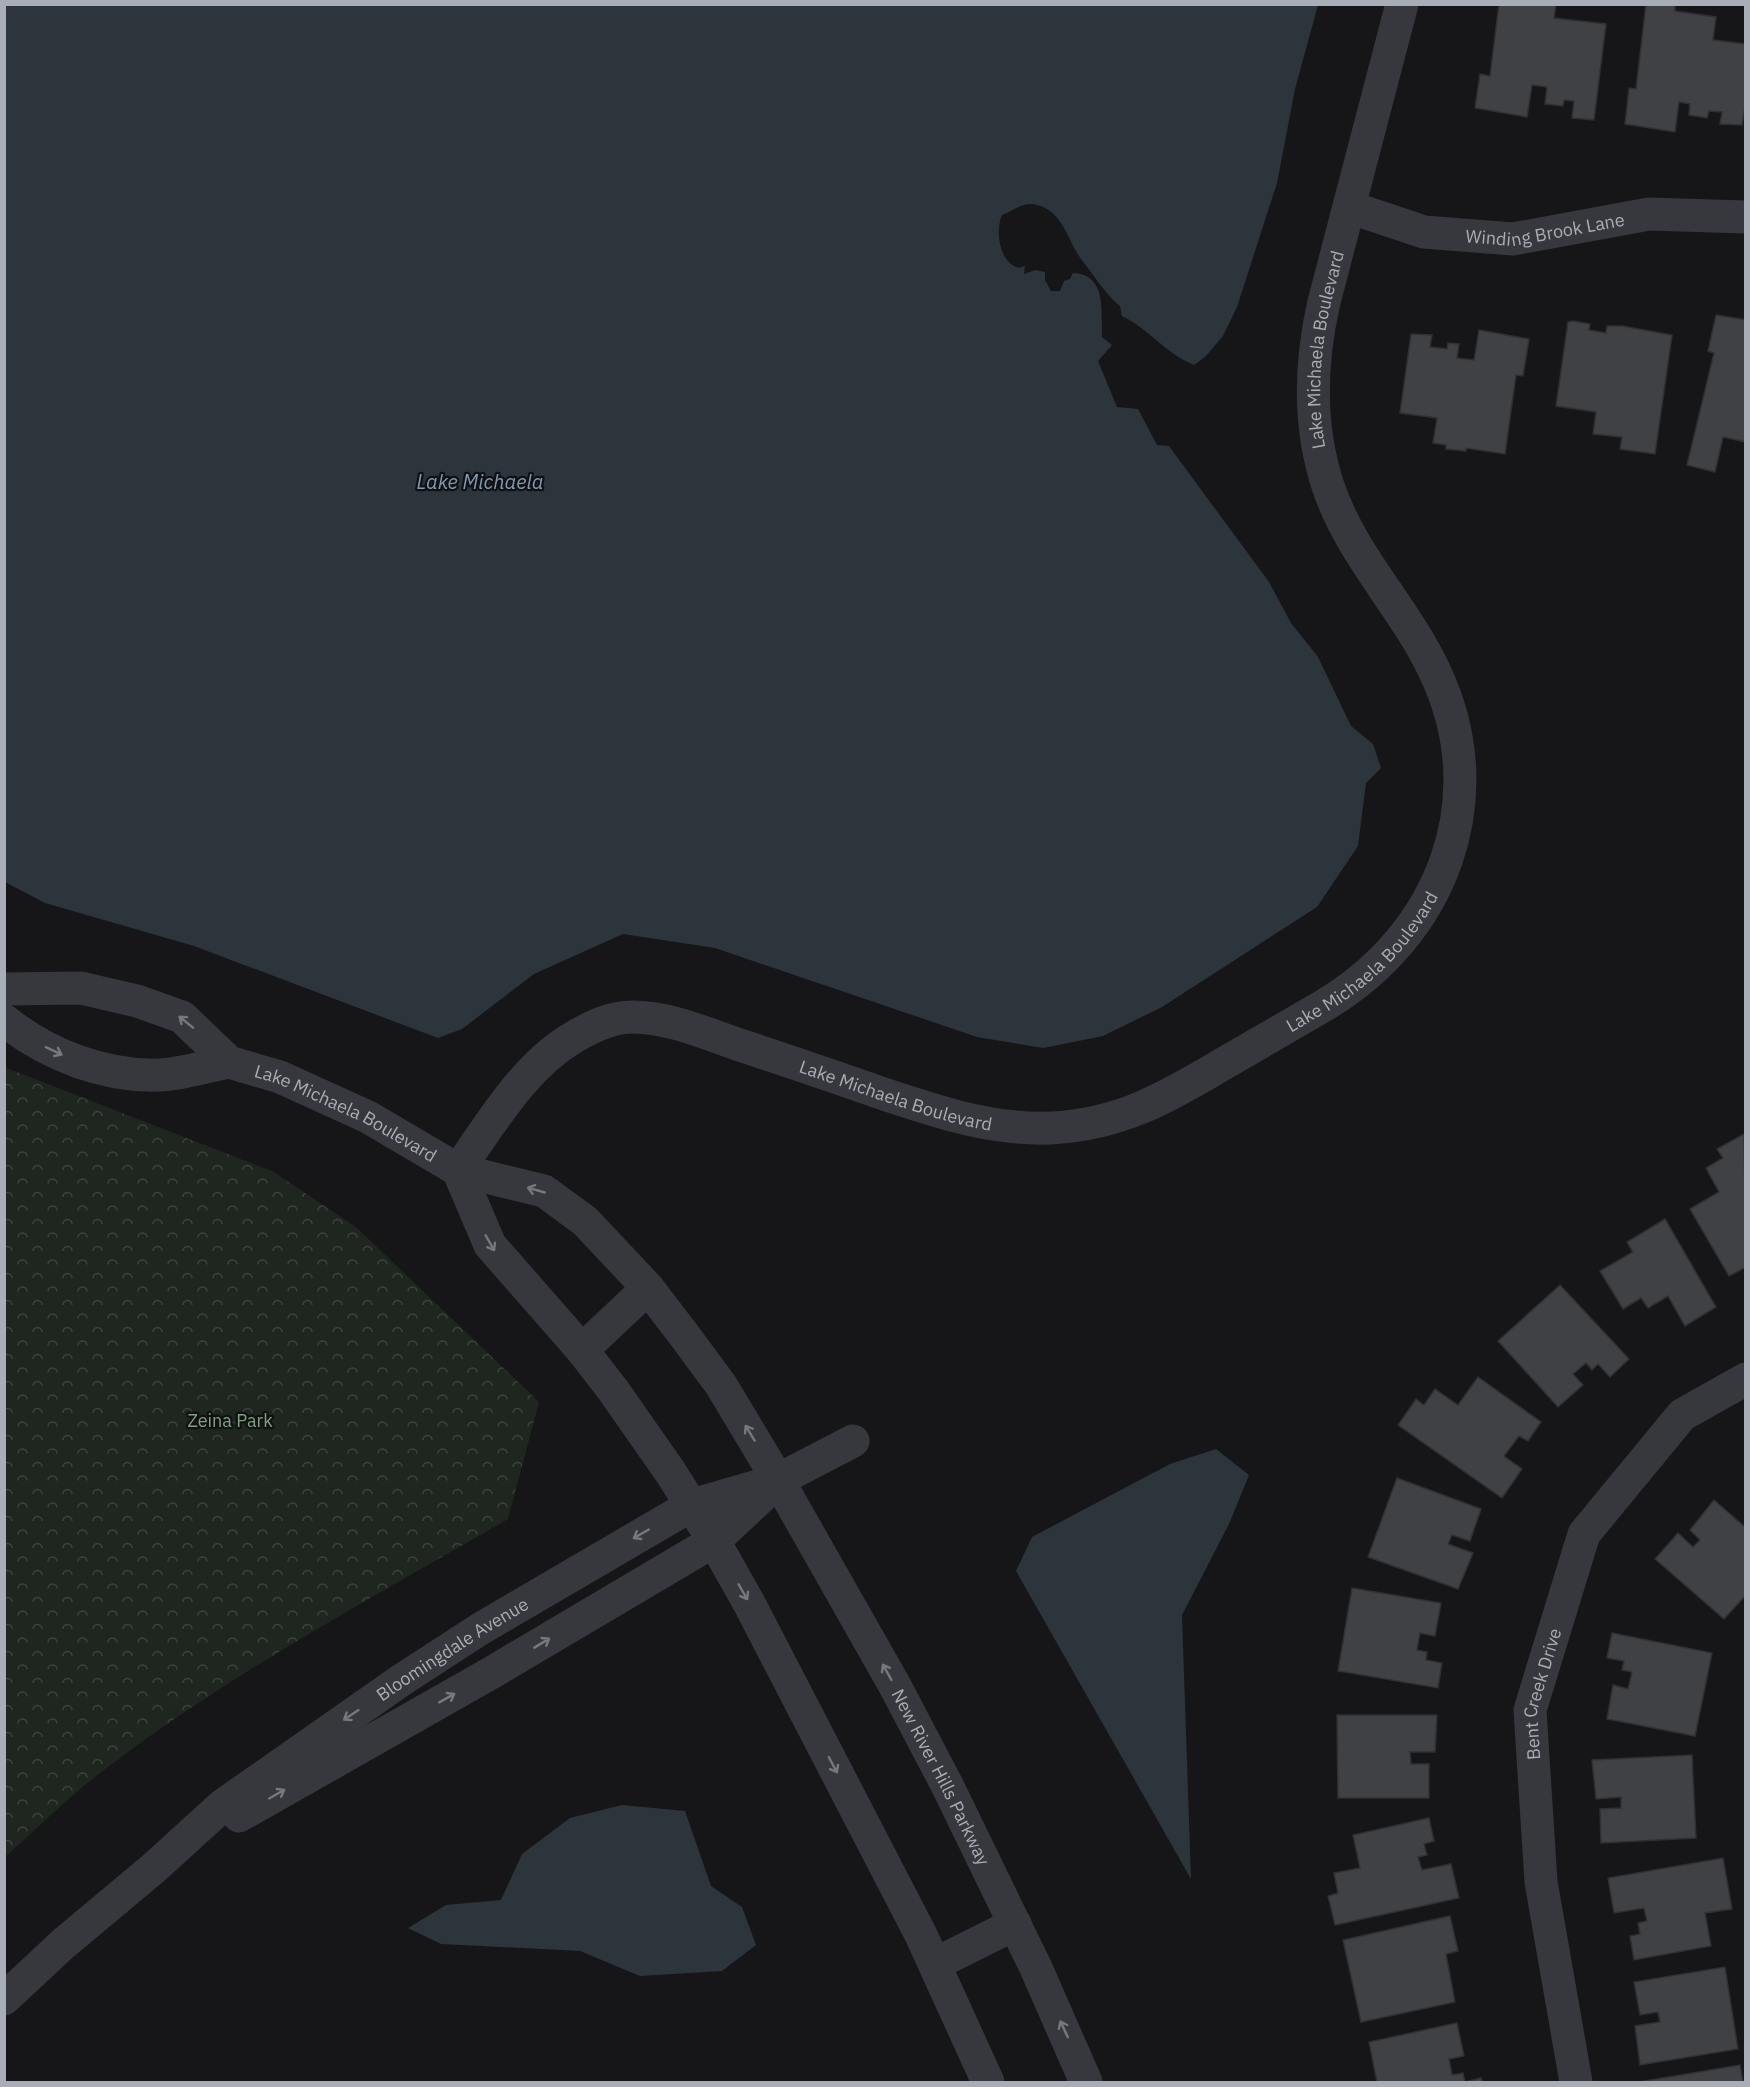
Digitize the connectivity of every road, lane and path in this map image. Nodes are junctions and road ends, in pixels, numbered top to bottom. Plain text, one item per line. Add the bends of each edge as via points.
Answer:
1 (1402, 4) edge
2 (1348, 207) junction
3 (1746, 218) edge
4 (4, 989) edge
5 (4, 1020) edge
6 (229, 1062) junction
7 (458, 1170) junction
8 (648, 1288) junction
9 (582, 1350) junction
10 (1746, 1379) edge
11 (853, 1441) dead end
12 (778, 1480) junction
13 (692, 1505) junction
14 (714, 1541) junction
15 (155, 1867) junction
16 (1015, 1924) junction
17 (935, 1964) junction
18 (4, 1999) edge
19 (1082, 2081) edge
20 (988, 2082) edge
21 (1576, 2082) edge

1 - 2 street, Lake Michaela Boulevard
2 - 3 street, Winding Brook Lane via 1424,232 1514,239 1649,214
2 - 7 street, Lake Michaela Boulevard via 1315,339 1312,373 1318,446 1342,523 1436,673 1455,737 1460,776 1452,849 1441,881 1393,949 1365,977 1333,1000 1156,1103 1118,1118 1054,1128 1023,1128 953,1117 678,1024 627,1016 609,1020 570,1038 534,1070
6 -> 4 street, Lake Michaela Boulevard via 182,1017 137,1001 81,988
5 -> 6 street, Lake Michaela Boulevard via 53,1051 117,1071 160,1075
6 - 7 street, Lake Michaela Boulevard via 280,1077 368,1117
8 -> 7 street, Lake Michaela Boulevard via 585,1221 544,1191
7 -> 9 street, Lake Michaela Boulevard via 490,1245
8 - 9 street
12 -> 8 street, Lake Michaela Boulevard via 721,1385
9 - 13 street, Lake Michaela Boulevard
10 - 21 street, Bent Creek Drive via 1682,1415 1584,1534 1530,1710 1541,1882
11 - 12 street, Bloomingdale Avenue
12 - 13 street, Bloomingdale Avenue
12 - 14 street, Bloomingdale Avenue
16 -> 12 street, New River Hills Parkway via 895,1686
13 - 14 street, Lake Michaela Boulevard
13 -> 15 street, Bloomingdale Avenue via 490,1623 400,1681 223,1805
15 -> 14 street, Bloomingdale Avenue
14 -> 17 street
15 - 18 street, Bloomingdale Avenue
16 - 17 street
19 -> 16 street, New River Hills Parkway
17 - 20 street

